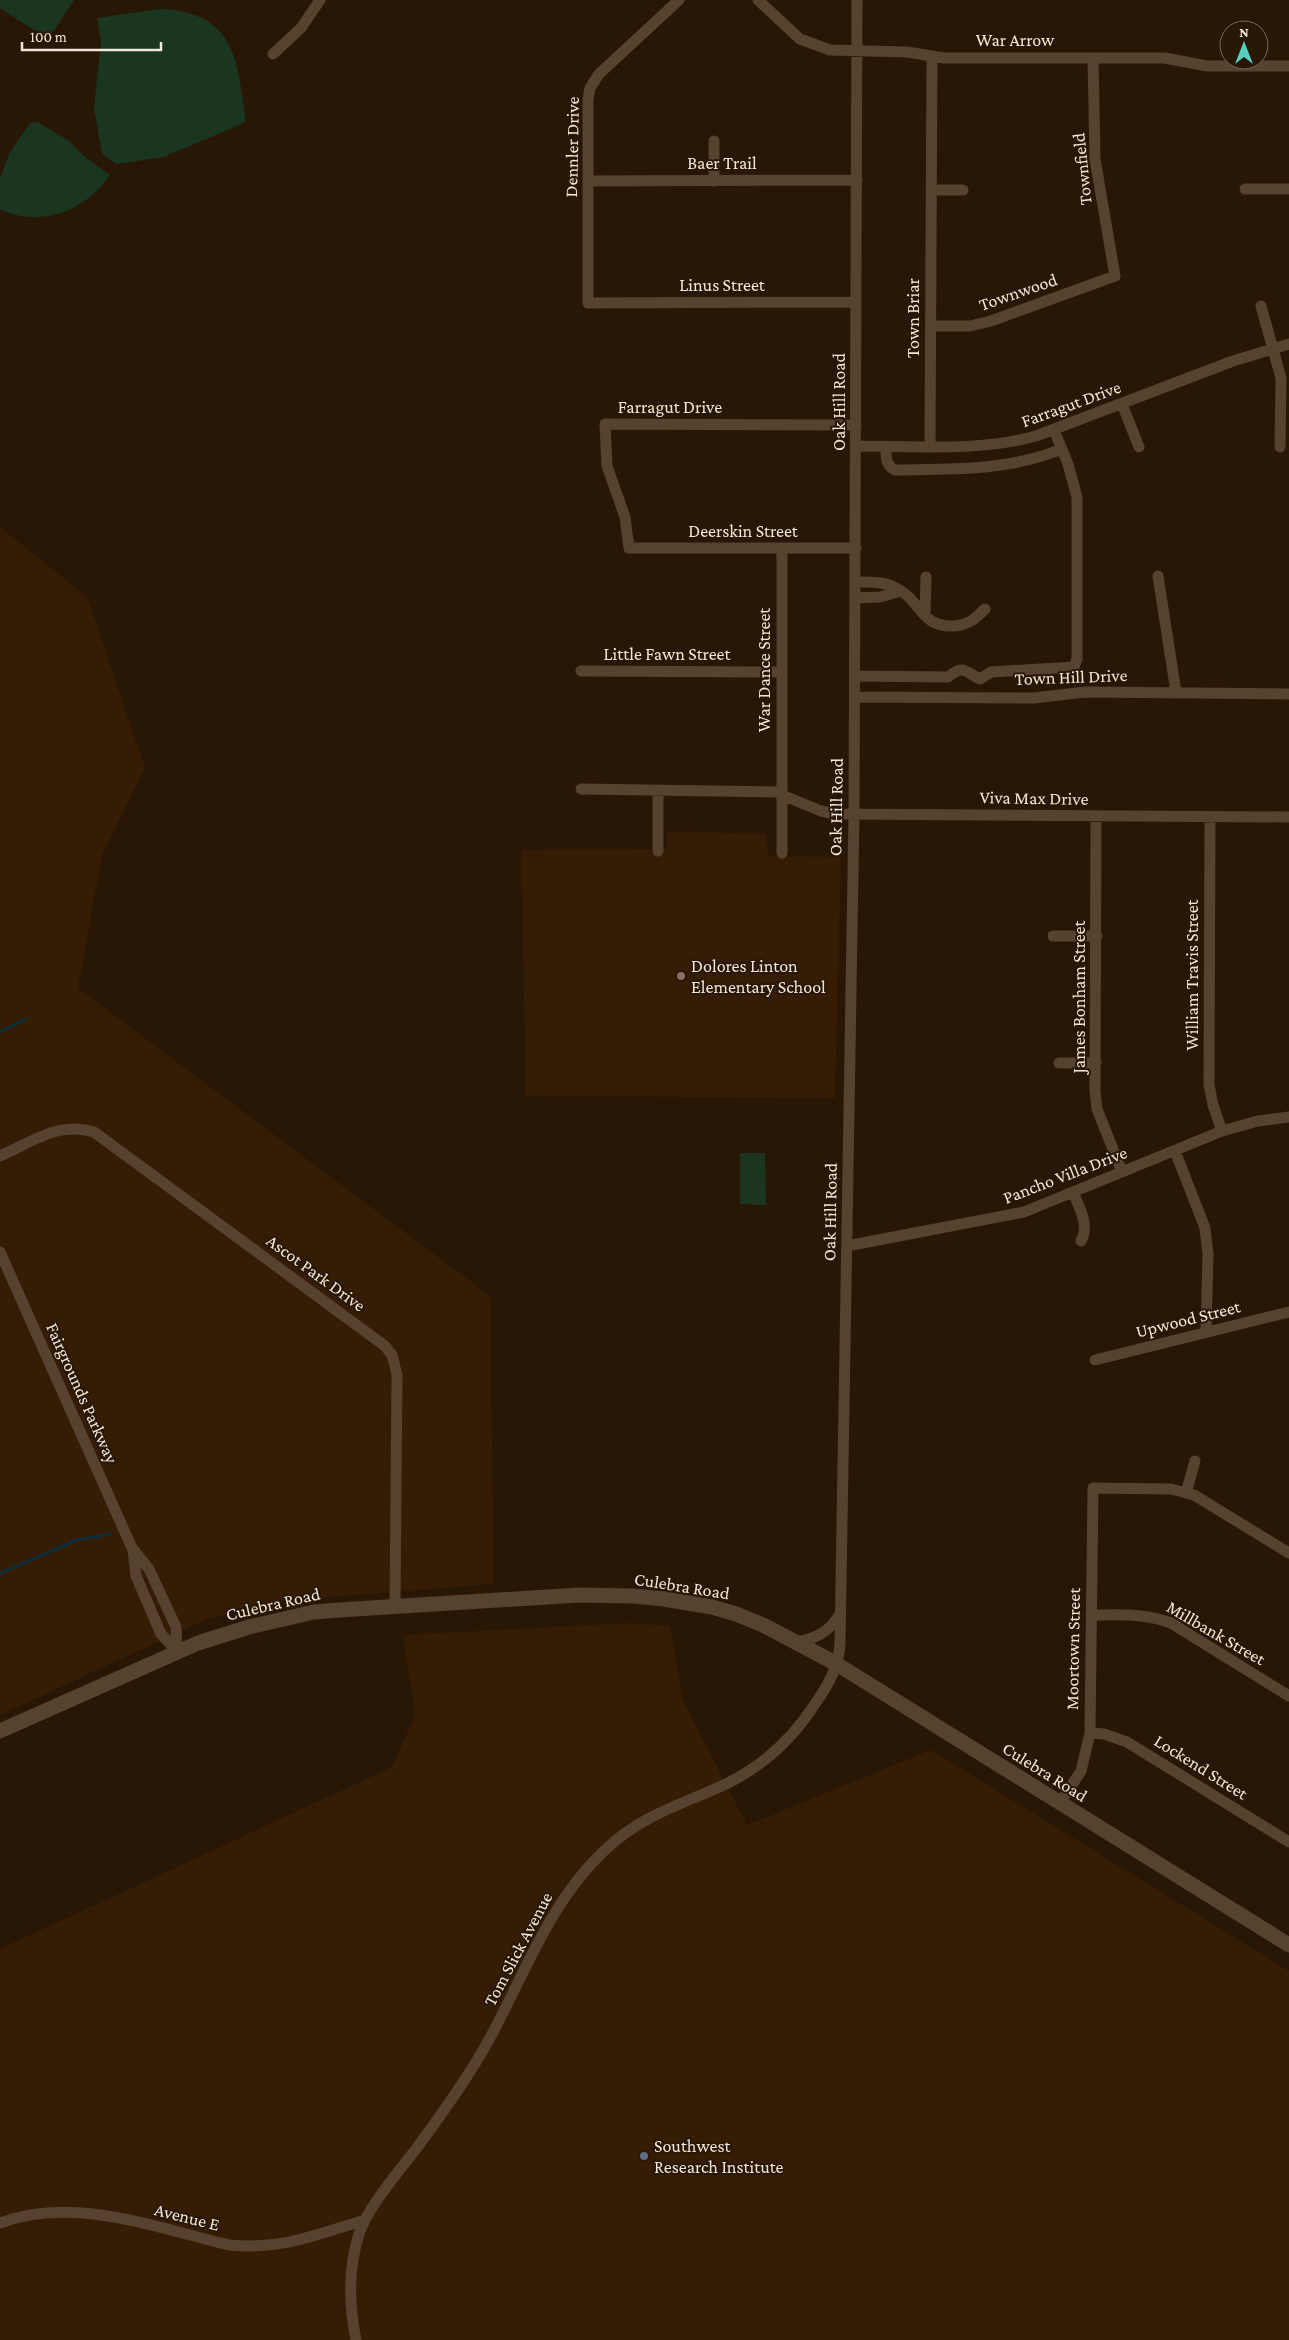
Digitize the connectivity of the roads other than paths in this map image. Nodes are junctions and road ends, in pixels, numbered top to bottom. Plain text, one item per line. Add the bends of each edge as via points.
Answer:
1 (320, 0) edge
2 (680, 0) edge
3 (758, 0) edge
4 (857, 0) edge
5 (857, 52) junction
6 (274, 54) dead end
7 (932, 56) junction
8 (1093, 58) junction
9 (1289, 66) edge
10 (714, 141) dead end
11 (857, 180) junction
12 (588, 181) junction
13 (714, 181) junction
14 (1245, 189) dead end
15 (1289, 189) edge
16 (931, 190) junction
17 (963, 190) dead end
18 (1115, 276) joint
19 (588, 302) joint
20 (856, 302) junction
21 (1261, 306) dead end
22 (931, 326) junction
23 (1289, 344) edge
24 (1274, 348) junction
25 (1122, 404) junction
26 (856, 425) junction
27 (1054, 430) junction
28 (856, 446) junction
29 (886, 446) junction
30 (930, 446) junction
31 (1139, 447) dead end
32 (1280, 447) dead end
33 (1062, 449) junction
34 (630, 548) joint
35 (856, 548) junction
36 (782, 549) junction
37 (1158, 576) dead end
38 (926, 577) dead end
39 (855, 582) junction
40 (901, 591) junction
41 (855, 598) junction
42 (985, 609) dead end
43 (925, 615) junction
44 (582, 671) dead end
45 (782, 672) junction
46 (855, 676) junction
47 (1176, 692) junction
48 (1289, 694) edge
49 (855, 697) junction
50 (581, 790) dead end
51 (658, 790) junction
52 (782, 793) junction
53 (854, 814) junction
54 (1096, 816) junction
55 (1210, 817) junction
56 (1289, 818) edge
57 (658, 851) dead end
58 (782, 853) dead end
59 (1053, 936) dead end
60 (1097, 936) junction
61 (1059, 1063) dead end
62 (1096, 1063) junction
63 (1289, 1117) edge
64 (1222, 1131) junction
65 (1175, 1151) junction
66 (0, 1156) edge
67 (1122, 1172) junction
68 (1073, 1192) junction
69 (1081, 1241) dead end
70 (847, 1246) junction
71 (0, 1252) edge
72 (1289, 1312) edge
73 (1206, 1332) junction
74 (1095, 1360) dead end
75 (1195, 1461) dead end
76 (1186, 1492) junction
77 (132, 1548) junction
78 (1289, 1553) edge
79 (395, 1607) junction
80 (840, 1614) junction
81 (1091, 1615) junction
82 (796, 1642) junction
83 (178, 1651) junction
84 (838, 1665) junction
85 (1289, 1696) edge
86 (0, 1731) edge
87 (1090, 1733) junction
88 (1060, 1803) junction
89 (1289, 1842) edge
90 (1289, 1945) edge
91 (365, 2220) junction
92 (0, 2223) edge
93 (356, 2340) edge

1 - 6 street via 301,28
2 - 12 street, Dennler Drive via 599,74 590,88
3 - 5 street, War Arrow via 800,39 830,50
4 - 5 street, Oak Hill Road
5 - 7 street, War Arrow via 907,52
5 - 11 street, Oak Hill Road
7 - 8 street, War Arrow
7 - 16 street, Town Briar
8 - 9 street, War Arrow via 1172,59 1207,66
8 - 18 street, Townfield via 1095,159
10 - 13 street
11 - 13 street, Baer Trail
11 - 20 street, Oak Hill Road
12 - 13 street, Baer Trail
12 - 19 street, Dennler Drive
14 - 15 street
16 - 17 street
16 - 22 street, Town Briar
18 - 22 street, Townwood via 991,322 970,326
19 - 20 street, Linus Street
20 - 26 street, Oak Hill Road
21 - 24 street
22 - 30 street, Town Briar
23 - 24 street, Farragut Drive
24 - 25 street, Farragut Drive
24 - 32 street via 1281,378
25 - 27 street, Farragut Drive
25 - 31 street
26 - 28 street, Oak Hill Road
26 - 34 street, Farragut Drive via 605,424 607,466 625,517
27 - 30 street, Farragut Drive via 1013,442
27 - 33 street
28 - 29 street, Farragut Drive
28 - 35 street, Oak Hill Road
29 - 30 street, Farragut Drive
29 - 33 street via 886,460 895,470 984,468 1043,457
33 - 46 street via 1077,497 1077,659 1074,667 991,672 980,679 963,669 948,677
34 - 36 street, Deerskin Street
35 - 36 street, Deerskin Street
35 - 39 street, Oak Hill Road
36 - 45 street, War Dance Street
37 - 47 street
38 - 43 street
39 - 40 street via 893,586
39 - 41 street, Oak Hill Road
40 - 41 street via 880,597
40 - 43 street
41 - 46 street, Oak Hill Road
42 - 43 street via 971,622 958,626 940,626
44 - 45 street, Little Fawn Street
45 - 52 street, War Dance Street
46 - 49 street, Oak Hill Road
47 - 48 street, Town Hill Drive
47 - 49 street, Town Hill Drive via 1085,692 1034,698
49 - 53 street, Oak Hill Road
50 - 51 street, Viva Max Drive
51 - 52 street, Viva Max Drive
51 - 57 street
52 - 53 street, Viva Max Drive via 821,811
52 - 58 street, War Dance Street
53 - 54 street, Viva Max Drive
53 - 70 street, Oak Hill Road
54 - 55 street, Viva Max Drive
54 - 60 street, James Bonham Street
55 - 56 street, Viva Max Drive
55 - 64 street, William Travis Street via 1209,1085
59 - 60 street
60 - 62 street, James Bonham Street
61 - 62 street
62 - 67 street, James Bonham Street via 1097,1109
63 - 64 street, Pancho Villa Drive
64 - 65 street, Pancho Villa Drive
65 - 67 street, Pancho Villa Drive
65 - 73 street via 1205,1228 1208,1254
66 - 79 street, Ascot Park Drive via 65,1128 94,1132 385,1346 395,1362 397,1375
67 - 68 street, Pancho Villa Drive
68 - 69 street via 1084,1220
68 - 70 street, Pancho Villa Drive via 1015,1215
70 - 80 street, Oak Hill Road
71 - 77 street, Fairgrounds Parkway
72 - 73 street, Upwood Street
73 - 74 street, Upwood Street
75 - 76 street
76 - 78 street
76 - 81 street, Moortown Street via 1093,1488
77 - 83 street, Fairgrounds Parkway via 149,1569 176,1627
77 - 83 street, Fairgrounds Parkway via 136,1576 161,1634
79 - 82 main road, Culebra Road via 579,1595 633,1596 688,1602 725,1611
79 - 83 main road, Culebra Road via 314,1612 233,1631
80 - 82 street via 823,1633
80 - 84 street, Oak Hill Road
81 - 85 street, Millbank Street via 1141,1615 1171,1623
81 - 87 street, Moortown Street
82 - 84 main road, Culebra Road
83 - 86 main road, Culebra Road
84 - 88 main road, Culebra Road
84 - 91 street, Tom Slick Avenue via 812,1710 776,1752 726,1784 650,1816 612,1843 580,1874 560,1903 462,2087
87 - 88 street, Moortown Street via 1081,1771
87 - 89 street, Lockend Street via 1127,1742
88 - 90 main road, Culebra Road
91 - 92 street, Avenue E via 301,2241 256,2247 229,2245 122,2219 70,2212 25,2215
91 - 93 street, Tom Slick Avenue via 358,2239 350,2287

